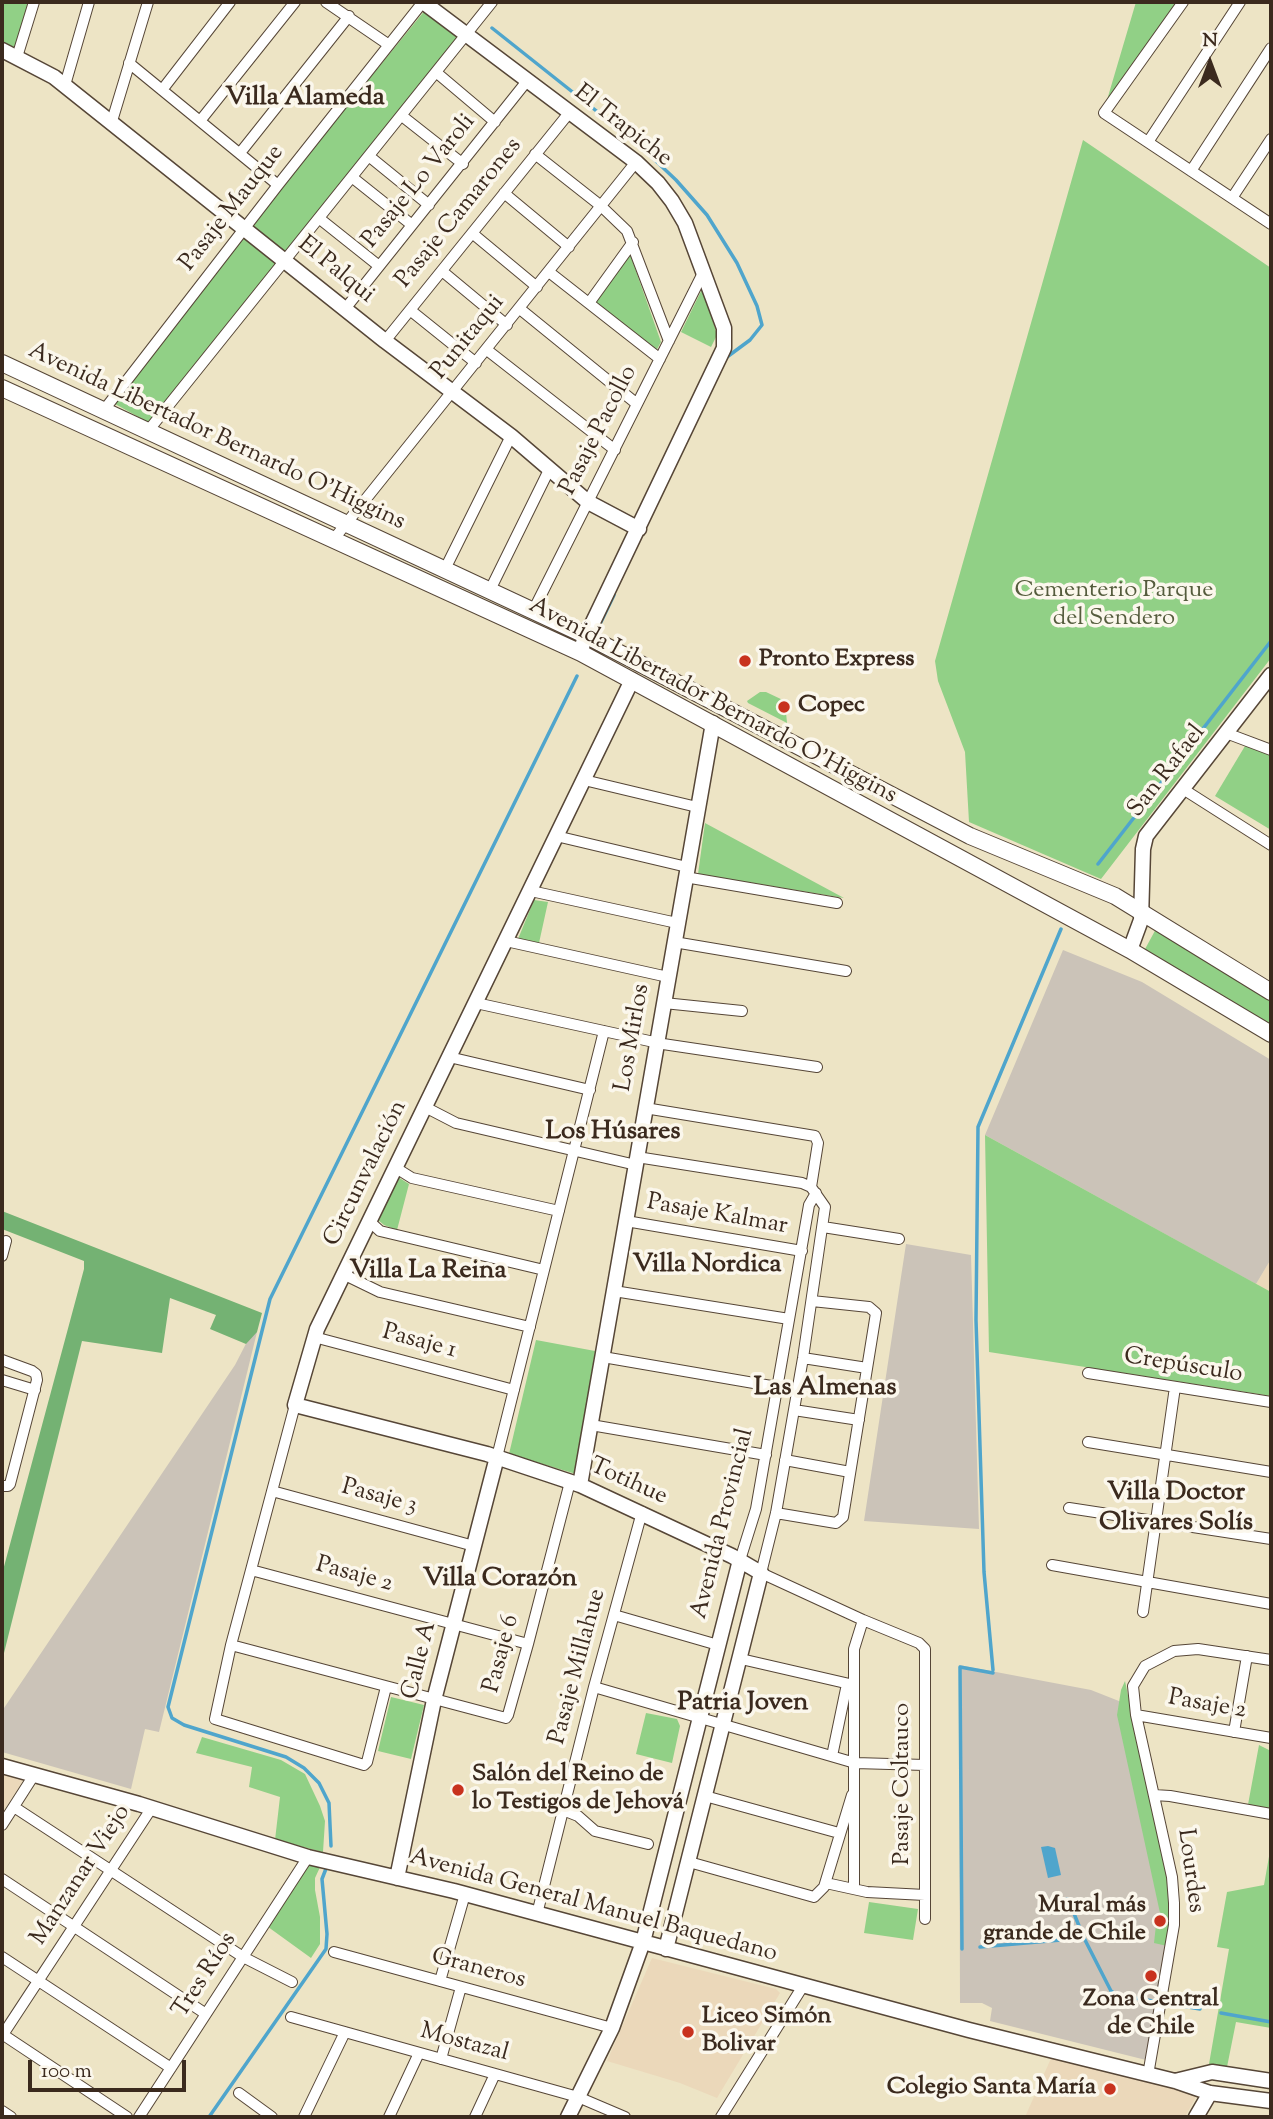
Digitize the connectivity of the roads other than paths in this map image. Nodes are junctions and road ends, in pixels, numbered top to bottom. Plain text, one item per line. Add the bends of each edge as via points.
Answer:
1 (34, 2) edge
2 (89, 2) edge
3 (148, 2) edge
4 (230, 2) edge
5 (295, 2) edge
6 (326, 2) edge
7 (423, 2) edge
8 (492, 2) edge
9 (1183, 2) edge
10 (1240, 2) edge
11 (349, 16) junction
12 (467, 34) junction
13 (389, 46) junction
14 (1271, 48) edge
15 (2, 50) edge
16 (18, 57) junction
17 (129, 64) junction
18 (437, 73) junction
19 (527, 81) junction
20 (65, 85) junction
21 (162, 90) junction
22 (569, 113) junction
23 (402, 116) junction
24 (111, 121) junction
25 (200, 121) junction
26 (495, 122) junction
27 (1271, 139) edge
28 (1148, 142) junction
29 (240, 153) junction
30 (535, 154) junction
31 (370, 157) junction
32 (636, 162) junction
33 (463, 164) junction
34 (1191, 170) junction
35 (353, 178) junction
36 (278, 185) junction
37 (505, 193) junction
38 (1232, 198) junction
39 (429, 205) junction
40 (601, 206) junction
41 (320, 219) junction
42 (1271, 224) edge
43 (412, 225) junction
44 (245, 227) junction
45 (472, 233) junction
46 (633, 242) junction
47 (569, 247) junction
48 (286, 262) junction
49 (379, 266) junction
50 (442, 271) junction
51 (704, 271) junction
52 (549, 272) junction
53 (537, 287) junction
54 (589, 303) junction
55 (345, 309) junction
56 (520, 309) junction
57 (410, 310) junction
58 (507, 326) junction
59 (385, 341) junction
60 (669, 341) junction
61 (487, 350) junction
62 (660, 359) junction
63 (2, 363) edge
64 (476, 363) junction
65 (2, 388) edge
66 (453, 391) junction
67 (637, 404) junction
68 (104, 410) junction
69 (148, 431) junction
70 (511, 436) junction
71 (615, 450) junction
72 (549, 470) junction
73 (588, 502) junction
74 (353, 526) junction
75 (639, 530) junction
76 (333, 540) junction
77 (350, 547) junction
78 (445, 569) junction
79 (490, 590) junction
80 (533, 611) junction
81 (587, 636) junction
82 (581, 653) junction
83 (1271, 675) edge
84 (632, 680) junction
85 (713, 723) junction
86 (1226, 733) junction
87 (1271, 750) edge
88 (584, 780) junction
89 (1183, 789) junction
90 (697, 807) junction
91 (556, 836) junction
92 (1271, 845) edge
93 (686, 872) junction
94 (531, 891) junction
95 (837, 903) dead end
96 (1141, 911) junction
97 (677, 923) junction
98 (506, 941) junction
99 (674, 942) junction
100 (1130, 950) junction
101 (846, 971) dead end
102 (668, 976) junction
103 (1271, 992) edge
104 (476, 1003) junction
105 (663, 1003) junction
106 (742, 1011) dead end
107 (604, 1031) junction
108 (1271, 1034) edge
109 (657, 1042) junction
110 (449, 1057) junction
111 (817, 1067) dead end
112 (590, 1090) junction
113 (425, 1107) junction
114 (645, 1108) junction
115 (574, 1151) junction
116 (636, 1161) junction
117 (396, 1168) junction
118 (814, 1190) junction
119 (559, 1211) junction
120 (369, 1221) junction
121 (626, 1221) junction
122 (823, 1227) junction
123 (899, 1239) dead end
124 (6, 1241) dead end
125 (802, 1251) junction
126 (2, 1256) edge
127 (544, 1270) junction
128 (343, 1274) junction
129 (614, 1291) junction
130 (812, 1301) junction
131 (789, 1319) junction
132 (530, 1327) junction
133 (314, 1337) junction
134 (603, 1357) junction
135 (803, 1358) junction
136 (2, 1360) edge
137 (867, 1368) junction
138 (1088, 1373) dead end
139 (2, 1380) edge
140 (777, 1387) junction
141 (1175, 1387) junction
142 (514, 1390) junction
143 (34, 1394) junction
144 (1271, 1402) edge
145 (295, 1405) junction
146 (794, 1410) junction
147 (859, 1420) junction
148 (591, 1424) junction
149 (1088, 1441) dead end
150 (1165, 1454) junction
151 (766, 1455) junction
152 (497, 1457) junction
153 (785, 1460) junction
154 (850, 1472) junction
155 (1271, 1472) edge
156 (575, 1484) junction
157 (2, 1486) edge
158 (272, 1491) junction
159 (1069, 1508) dead end
160 (642, 1513) junction
161 (776, 1513) junction
162 (1156, 1521) junction
163 (1271, 1539) edge
164 (474, 1546) junction
165 (740, 1560) junction
166 (1052, 1565) dead end
167 (251, 1570) junction
168 (761, 1573) junction
169 (1147, 1582) junction
170 (1271, 1604) edge
171 (1143, 1612) dead end
172 (614, 1615) junction
173 (863, 1620) junction
174 (453, 1624) junction
175 (528, 1644) junction
176 (231, 1645) junction
177 (718, 1645) junction
178 (925, 1649) joint
179 (1247, 1656) junction
180 (741, 1659) junction
181 (1271, 1660) edge
182 (850, 1685) junction
183 (386, 1687) junction
184 (594, 1687) junction
185 (434, 1700) junction
186 (1136, 1715) junction
187 (699, 1717) junction
188 (723, 1725) junction
189 (1234, 1732) junction
190 (1271, 1738) edge
191 (832, 1756) junction
192 (855, 1763) junction
193 (925, 1765) junction
194 (2, 1766) edge
195 (34, 1775) junction
196 (855, 1786) junction
197 (1154, 1795) junction
198 (705, 1796) junction
199 (14, 1807) junction
200 (151, 1808) junction
201 (563, 1810) junction
202 (1271, 1814) edge
203 (2, 1825) edge
204 (839, 1833) junction
205 (648, 1844) dead end
206 (308, 1857) junction
207 (689, 1862) junction
208 (110, 1871) junction
209 (397, 1878) junction
210 (2, 1879) edge
211 (826, 1883) junction
212 (854, 1888) junction
213 (465, 1895) junction
214 (925, 1895) junction
215 (537, 1914) junction
216 (925, 1919) dead end
217 (74, 1926) junction
218 (643, 1942) junction
219 (666, 1949) junction
220 (334, 1952) dead end
221 (2, 1957) edge
222 (243, 1957) junction
223 (38, 1981) junction
224 (440, 1981) junction
225 (292, 1982) dead end
226 (803, 1986) junction
227 (461, 1987) junction
228 (206, 2014) junction
229 (291, 2017) dead end
230 (612, 2028) junction
231 (345, 2032) junction
232 (2, 2035) edge
233 (419, 2053) junction
234 (441, 2059) junction
235 (171, 2068) junction
236 (495, 2074) junction
237 (1148, 2075) junction
238 (1175, 2081) junction
239 (1271, 2081) edge
240 (239, 2093) dead end
241 (1210, 2093) junction
242 (578, 2097) junction
243 (1271, 2101) edge
244 (2, 2111) edge
245 (267, 2116) edge
246 (726, 2116) edge
247 (11, 2117) edge
248 (127, 2117) edge
249 (139, 2117) edge
250 (304, 2117) edge
251 (389, 2117) edge
252 (475, 2117) edge
253 (568, 2117) edge
254 (625, 2117) edge
255 (1196, 2117) edge

1 - 16 street
2 - 20 street
3 - 17 street
4 - 21 street
5 - 25 street
6 - 11 street
7 - 12 street, El Trapiche
7 - 13 street, Pasaje Mauque
8 - 12 street
9 - 28 street via 1104,113
10 - 28 street
11 - 13 street
11 - 29 street
12 - 18 street
12 - 19 street, El Trapiche
13 - 36 street, Pasaje Mauque
14 - 34 street
15 - 16 street, El Palqui
16 - 20 street, El Palqui
17 - 21 street
17 - 24 street
18 - 23 street
18 - 26 street
19 - 22 street, El Trapiche
19 - 26 street, Pasaje Lo Varoli
20 - 24 street, El Palqui
21 - 25 street
22 - 30 street, Pasaje Camarones
22 - 32 street, El Trapiche
23 - 31 street
23 - 33 street
24 - 44 street, El Palqui
25 - 29 street
26 - 33 street, Pasaje Lo Varoli
27 - 38 street
28 - 34 street
29 - 36 street
30 - 37 street, Pasaje Camarones
30 - 40 street
31 - 35 street
31 - 39 street
32 - 40 street, Punitaqui
32 - 51 street, El Trapiche via 672,201
33 - 39 street, Pasaje Lo Varoli
34 - 38 street
35 - 41 street
35 - 43 street
36 - 44 street, Pasaje Mauque
37 - 45 street, Pasaje Camarones
37 - 47 street
38 - 42 street
39 - 43 street, Pasaje Lo Varoli
40 - 46 street
40 - 47 street, Punitaqui
41 - 48 street
41 - 49 street
43 - 49 street, Pasaje Lo Varoli
44 - 48 street, El Palqui
44 - 68 street, Pasaje Mauque
45 - 50 street, Pasaje Camarones
45 - 53 street
46 - 54 street
46 - 60 street
47 - 52 street, Punitaqui
48 - 55 street, El Palqui
48 - 69 street
49 - 55 street, Pasaje Lo Varoli
50 - 57 street, Pasaje Camarones
50 - 58 street
51 - 60 street, Pasaje Pacollo
51 - 75 street, El Trapiche via 724,328 724,348
52 - 53 street, Punitaqui
52 - 54 street
53 - 56 street, Punitaqui
54 - 62 street
55 - 59 street, El Palqui
56 - 58 street, Punitaqui
56 - 67 street
57 - 59 street, Pasaje Camarones
57 - 64 street
58 - 61 street, Punitaqui
59 - 66 street, El Palqui
60 - 62 street, Pasaje Pacollo
61 - 64 street, Punitaqui
61 - 71 street
62 - 67 street, Pasaje Pacollo
63 - 68 main road, Avenida Libertador Bernardo O'Higgins
64 - 66 street, Punitaqui
65 - 76 main road, Avenida Libertador Bernardo O'Higgins
66 - 70 street, El Palqui
66 - 74 street, Punitaqui
67 - 71 street, Pasaje Pacollo
68 - 69 main road, Avenida Libertador Bernardo O'Higgins
69 - 74 main road, Avenida Libertador Bernardo O'Higgins
70 - 72 street, El Palqui
70 - 78 street
71 - 73 street, Pasaje Pacollo
72 - 73 street, El Palqui
72 - 79 street
73 - 75 street, El Palqui
73 - 80 street, Pasaje Pacollo
74 - 76 street, Punitaqui
74 - 77 main road
74 - 78 main road, Avenida Libertador Bernardo O'Higgins
75 - 81 street
76 - 77 main road, Avenida Libertador Bernardo O'Higgins
77 - 82 main road, Avenida Libertador Bernardo O'Higgins
78 - 79 main road, Avenida Libertador Bernardo O'Higgins
79 - 80 main road, Avenida Libertador Bernardo O'Higgins
80 - 81 main road, Avenida Libertador Bernardo O'Higgins
81 - 82 street
81 - 96 main road, Avenida Libertador Bernardo O'Higgins via 970,836
82 - 84 main road, Avenida Libertador Bernardo O'Higgins
83 - 86 street, San Rafael
84 - 85 main road, Avenida Libertador Bernardo O'Higgins
84 - 88 street, Circunvalación
85 - 90 street, Los Mirlos
85 - 100 main road, Avenida Libertador Bernardo O'Higgins
86 - 87 street
86 - 89 street, San Rafael
88 - 90 street
88 - 91 street, Circunvalación
89 - 92 street
89 - 96 street, San Rafael via 1144,840
90 - 93 street, Los Mirlos
91 - 93 street
91 - 94 street, Circunvalación
93 - 95 street
93 - 97 street, Los Mirlos
94 - 97 street
94 - 98 street, Circunvalación
96 - 100 street, San Rafael
96 - 103 main road, Avenida Libertador Bernardo O'Higgins
97 - 99 street, Los Mirlos
98 - 102 street
98 - 104 street, Circunvalación
99 - 101 street
99 - 102 street, Los Mirlos
100 - 108 main road, Avenida Libertador Bernardo O'Higgins
102 - 105 street, Los Mirlos
104 - 107 street
104 - 110 street, Circunvalación
105 - 106 street
105 - 109 street, Los Mirlos
107 - 109 street
107 - 112 street
109 - 111 street
109 - 114 street, Los Mirlos
110 - 112 street
110 - 113 street, Circunvalación
112 - 115 street
113 - 115 street via 456,1123
113 - 117 street, Circunvalación
114 - 116 street, Los Mirlos
114 - 118 street via 815,1136
115 - 116 street
115 - 119 street
116 - 118 street via 802,1183
116 - 121 street, Los Mirlos
117 - 119 street via 412,1178
117 - 120 street, Circunvalación
118 - 122 street, Avenida Provincial via 825,1207
118 - 125 street, Avenida Provincial
119 - 127 street
120 - 127 street via 380,1231
120 - 128 street, Circunvalación
121 - 125 street, Pasaje Kalmar
121 - 129 street, Los Mirlos
122 - 123 street
122 - 130 street, Avenida Provincial
124 - 126 street
125 - 131 street, Avenida Provincial
127 - 132 street
128 - 132 street via 380,1292
128 - 133 street, Circunvalación
129 - 131 street
129 - 134 street, Los Mirlos
130 - 135 street, Avenida Provincial
130 - 137 street via 869,1307 876,1313
131 - 140 street, Avenida Provincial
132 - 142 street
133 - 142 street, Pasaje 1
133 - 145 street, Circunvalación
134 - 140 street
134 - 148 street, Los Mirlos
135 - 137 street
135 - 146 street, Avenida Provincial
136 - 143 street via 36,1374
137 - 147 street
138 - 141 street, Crepúsculo
139 - 143 street
140 - 151 street, Avenida Provincial
141 - 144 street, Crepúsculo
141 - 150 street
142 - 152 street
143 - 157 street via 10,1484
145 - 152 street, Totihue
145 - 158 street, Circunvalación
146 - 147 street
146 - 153 street, Avenida Provincial
147 - 154 street
148 - 151 street
148 - 156 street, Los Mirlos
149 - 150 street
150 - 155 street
150 - 162 street
151 - 165 street, Avenida Provincial
152 - 156 street, Totihue
152 - 164 street, Calle A
153 - 154 street
153 - 161 street, Avenida Provincial
154 - 161 street via 843,1517 836,1522
156 - 160 street, Totihue
156 - 175 street, Pasaje 6
158 - 164 street, Pasaje 3
158 - 167 street, Circunvalación
159 - 162 street
160 - 165 street, Totihue
160 - 172 street, Pasaje Millahue
161 - 168 street, Avenida Provincial
162 - 163 street
162 - 169 street
164 - 174 street, Calle A
165 - 168 street, Totihue
165 - 177 street, Avenida Provincial
166 - 169 street
167 - 174 street, Pasaje 2
167 - 176 street, Circunvalación
168 - 173 street, Totihue
168 - 180 street, Avenida Provincial
169 - 170 street
169 - 171 street
172 - 177 street
172 - 184 street, Pasaje Millahue
173 - 178 street, Totihue
173 - 182 street
174 - 175 street, Pasaje 2
174 - 185 street, Calle A
175 - 185 street, Pasaje 6 via 508,1715 502,1718
176 - 183 street
176 - 183 street, Circunvalación via 214,1715 218,1721 360,1764 367,1762
177 - 187 street, Avenida Provincial
178 - 193 street, Pasaje Coltauco
179 - 181 street, Lourdes
179 - 186 street, Lourdes via 1186,1649 1161,1656 1145,1666 1133,1686
179 - 189 street
180 - 182 street
180 - 188 street, Avenida Provincial
182 - 191 street
182 - 192 street
183 - 185 street
184 - 187 street
184 - 201 street, Pasaje Millahue
185 - 209 street, Calle A
186 - 189 street, Pasaje 2
186 - 197 street, Lourdes
187 - 188 street
187 - 218 street, Avenida Provincial
188 - 191 street
188 - 198 street, Avenida Provincial
189 - 190 street, Pasaje 2
191 - 192 street
192 - 193 street
192 - 196 street
193 - 214 street, Pasaje Coltauco
194 - 195 street, Avenida General Manuel Baquedano
195 - 199 street
195 - 200 street, Avenida General Manuel Baquedano
196 - 204 street
196 - 212 street
197 - 202 street
197 - 237 street, Lourdes via 1172,1877 1174,1925
198 - 204 street
198 - 207 street, Avenida Provincial
199 - 203 street
199 - 208 street
200 - 206 street, Avenida General Manuel Baquedano
200 - 208 street, Manzanar Viejo
201 - 205 street via 595,1831
201 - 215 street, Pasaje Millahue
204 - 211 street
206 - 209 street, Avenida General Manuel Baquedano
206 - 222 street, Tres Ríos
207 - 211 street via 814,1897
207 - 219 street, Avenida Provincial
208 - 217 street, Manzanar Viejo
208 - 222 street
209 - 213 street, Avenida General Manuel Baquedano
210 - 217 street
211 - 212 street
212 - 214 street
213 - 215 street, Avenida General Manuel Baquedano
213 - 224 street
214 - 216 street, Pasaje Coltauco
215 - 218 street, Avenida General Manuel Baquedano
217 - 223 street, Manzanar Viejo
217 - 228 street
218 - 219 street, Avenida General Manuel Baquedano
218 - 230 street, Avenida Provincial
219 - 226 street, Avenida General Manuel Baquedano
220 - 224 street, Graneros
221 - 223 street
222 - 225 street
222 - 228 street, Tres Ríos
223 - 232 street, Manzanar Viejo
223 - 235 street
224 - 227 street, Graneros
226 - 237 street, Avenida General Manuel Baquedano
226 - 246 street
227 - 230 street, Graneros
227 - 234 street
228 - 235 street, Tres Ríos
229 - 231 street, Mostazal
230 - 242 street, Avenida Provincial
231 - 233 street, Mostazal
231 - 250 street
232 - 248 street
233 - 234 street, Mostazal
233 - 251 street
234 - 236 street, Mostazal
235 - 249 street, Tres Ríos
236 - 242 street, Mostazal
236 - 252 street
237 - 238 street, Avenida General Manuel Baquedano
238 - 239 street, Avenida General Manuel Baquedano via 1212,2072
238 - 241 street, Avenida General Manuel Baquedano
240 - 245 street
241 - 243 street, Avenida General Manuel Baquedano
241 - 255 street
242 - 253 street, Avenida Provincial
242 - 254 street, Mostazal
244 - 247 street

